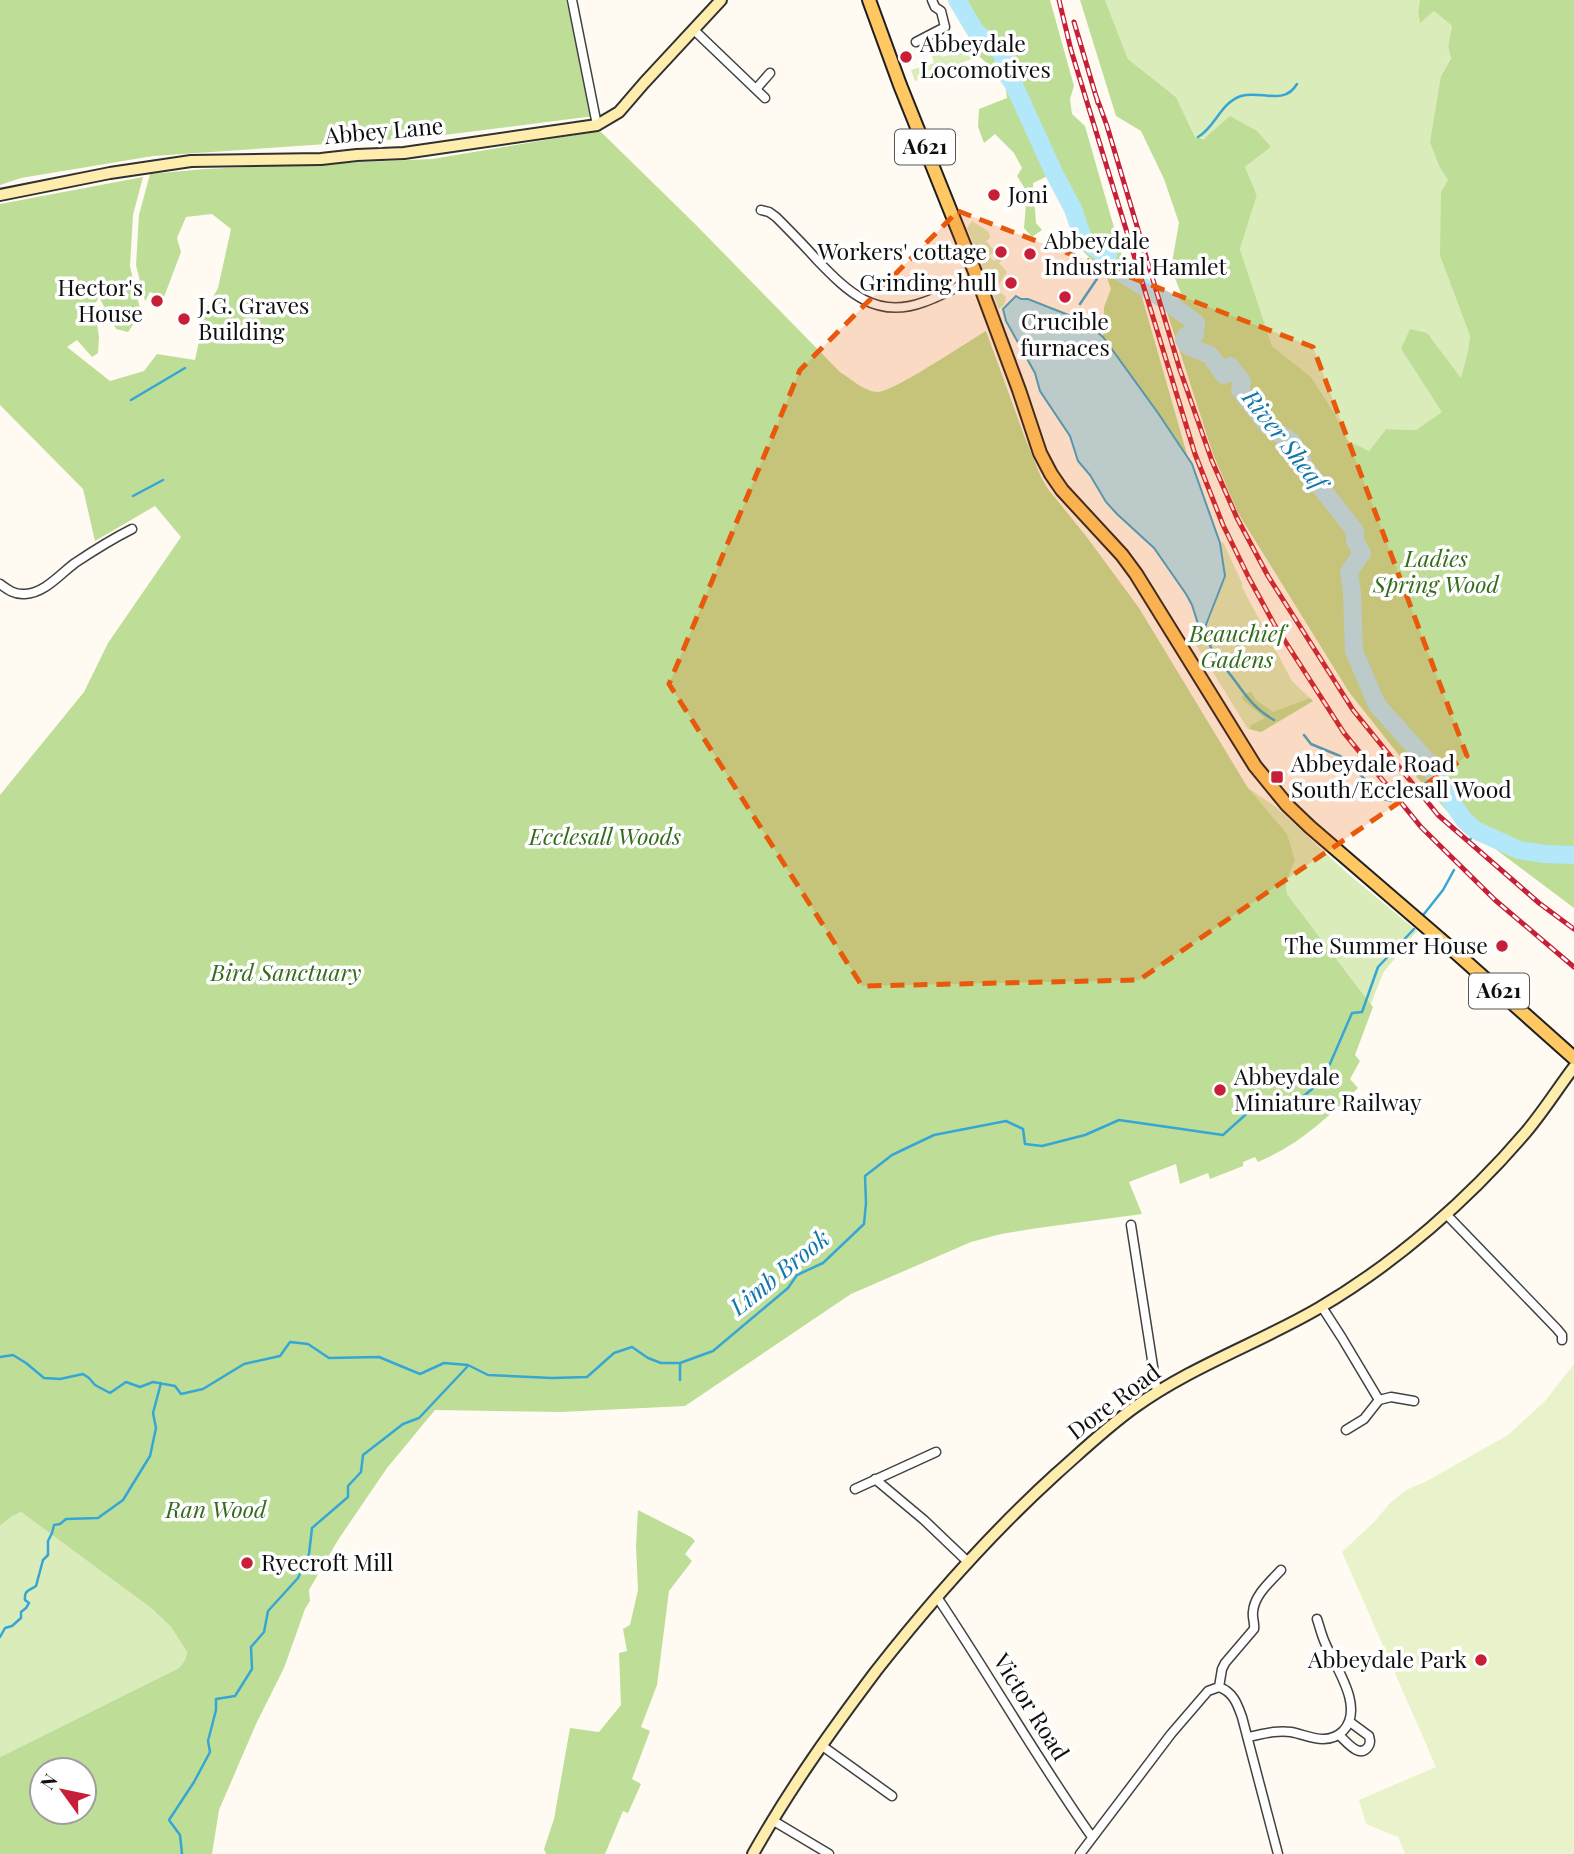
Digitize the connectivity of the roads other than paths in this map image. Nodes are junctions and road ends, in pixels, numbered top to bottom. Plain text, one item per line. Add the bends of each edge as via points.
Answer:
1 (572, 0) edge
2 (721, 0) edge
3 (869, 0) edge
4 (932, 0) edge
5 (694, 30) junction
6 (916, 42) dead end
7 (771, 73) dead end
8 (756, 89) junction
9 (765, 98) dead end
10 (597, 125) junction
11 (0, 195) edge
12 (761, 210) dead end
13 (977, 277) junction
14 (132, 529) dead end
15 (0, 584) edge
16 (1574, 1058) edge
17 (1574, 1067) edge
18 (1446, 1214) junction
19 (1131, 1225) dead end
20 (1322, 1307) junction
21 (1562, 1340) dead end
22 (1157, 1392) junction
23 (1379, 1400) junction
24 (1414, 1401) dead end
25 (1346, 1430) dead end
26 (936, 1452) dead end
27 (875, 1479) junction
28 (855, 1489) dead end
29 (968, 1562) junction
30 (1281, 1570) dead end
31 (937, 1597) junction
32 (1317, 1619) dead end
33 (1219, 1687) junction
34 (1350, 1722) junction
35 (1339, 1735) junction
36 (1248, 1737) junction
37 (821, 1745) junction
38 (892, 1796) dead end
39 (772, 1820) junction
40 (1092, 1837) junction
41 (753, 1854) edge
42 (829, 1854) edge
43 (1080, 1854) edge
44 (1278, 1854) edge

1 - 10 street
2 - 5 street, Abbey Lane
3 - 13 main road, A621
4 - 6 street via 945,27
5 - 8 street
5 - 10 street, Abbey Lane via 619,112
7 - 8 street
8 - 9 street
10 - 11 street, Abbey Lane via 404,153 191,160
12 - 13 street via 776,217 846,288 878,306 924,302
13 - 16 main road, A621 via 1051,474 1136,574 1266,782 1310,827
14 - 15 street via 33,593 10,592
17 - 18 street, Dore Road via 1502,1159
18 - 20 street, Dore Road
18 - 21 street via 1557,1329
19 - 22 street
20 - 22 street, Dore Road
20 - 23 street
22 - 29 street, Dore Road via 1099,1435
23 - 24 street
23 - 25 street via 1364,1419
26 - 27 street
27 - 28 street
27 - 29 street
29 - 31 street, Dore Road
30 - 33 street via 1257,1599 1252,1613 1254,1629 1225,1663
31 - 37 street, Dore Road
31 - 40 street, Victor Road
32 - 34 street via 1348,1691
33 - 36 street via 1236,1700
33 - 40 street via 1208,1692 1171,1734
34 - 35 street
34 - 35 street via 1368,1736 1367,1749 1355,1750
35 - 36 street via 1311,1738 1281,1731
36 - 44 street
37 - 38 street
37 - 39 street, Dore Road
39 - 41 street, Dore Road
39 - 42 street
40 - 43 street

